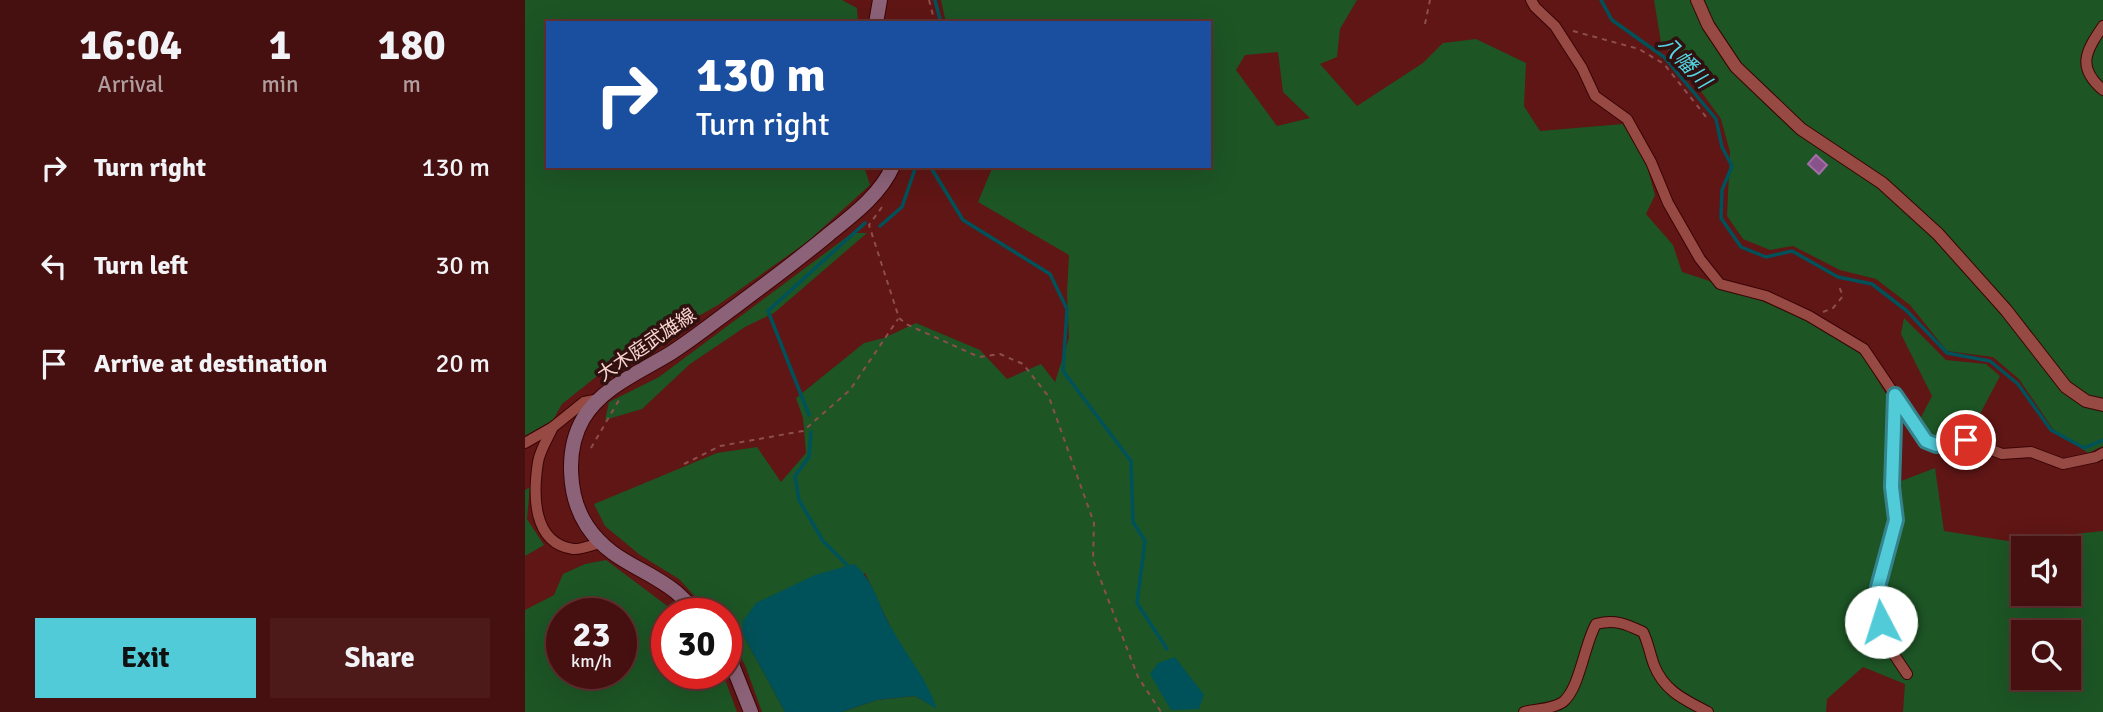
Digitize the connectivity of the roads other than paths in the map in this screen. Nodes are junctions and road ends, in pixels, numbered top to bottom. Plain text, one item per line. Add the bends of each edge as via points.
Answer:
1 (880, 0) edge
2 (1531, 0) edge
3 (1697, 0) edge
4 (876, 21) edge
5 (2103, 26) edge
6 (2103, 90) edge
7 (892, 168) edge
8 (1895, 395) junction
9 (599, 399) junction
10 (2103, 405) edge
11 (554, 426) junction
12 (525, 443) edge
13 (2103, 453) edge
14 (600, 543) junction
15 (682, 598) edge
16 (1907, 674) dead end
17 (742, 689) edge
18 (751, 712) edge
19 (1524, 712) edge
20 (1709, 712) edge

1 - 4 main road
2 - 8 street via 1555,26 1595,96 1627,119 1668,203 1720,284 1766,296 1864,349
3 - 10 street via 1736,67 1801,129 1882,183 1938,233 2066,387 2086,401
5 - 6 street via 2085,59 2086,70
7 - 9 main road, 大木庭武雄線 via 862,208 790,267
8 - 13 street via 1926,441 1936,445 1966,440 2002,454 2031,452 2063,464
8 - 16 street via 1892,487 1896,520 1878,587 1889,647
9 - 11 street via 584,402
9 - 14 main road, 大木庭武雄線 via 583,420 573,447 571,477 576,503
11 - 12 street
11 - 14 street via 538,460 538,520 551,541 574,549
14 - 15 main road, 大木庭武雄線
17 - 18 main road
19 - 20 street via 1564,701 1588,638 1596,624 1609,621 1643,632 1663,683 1676,696

